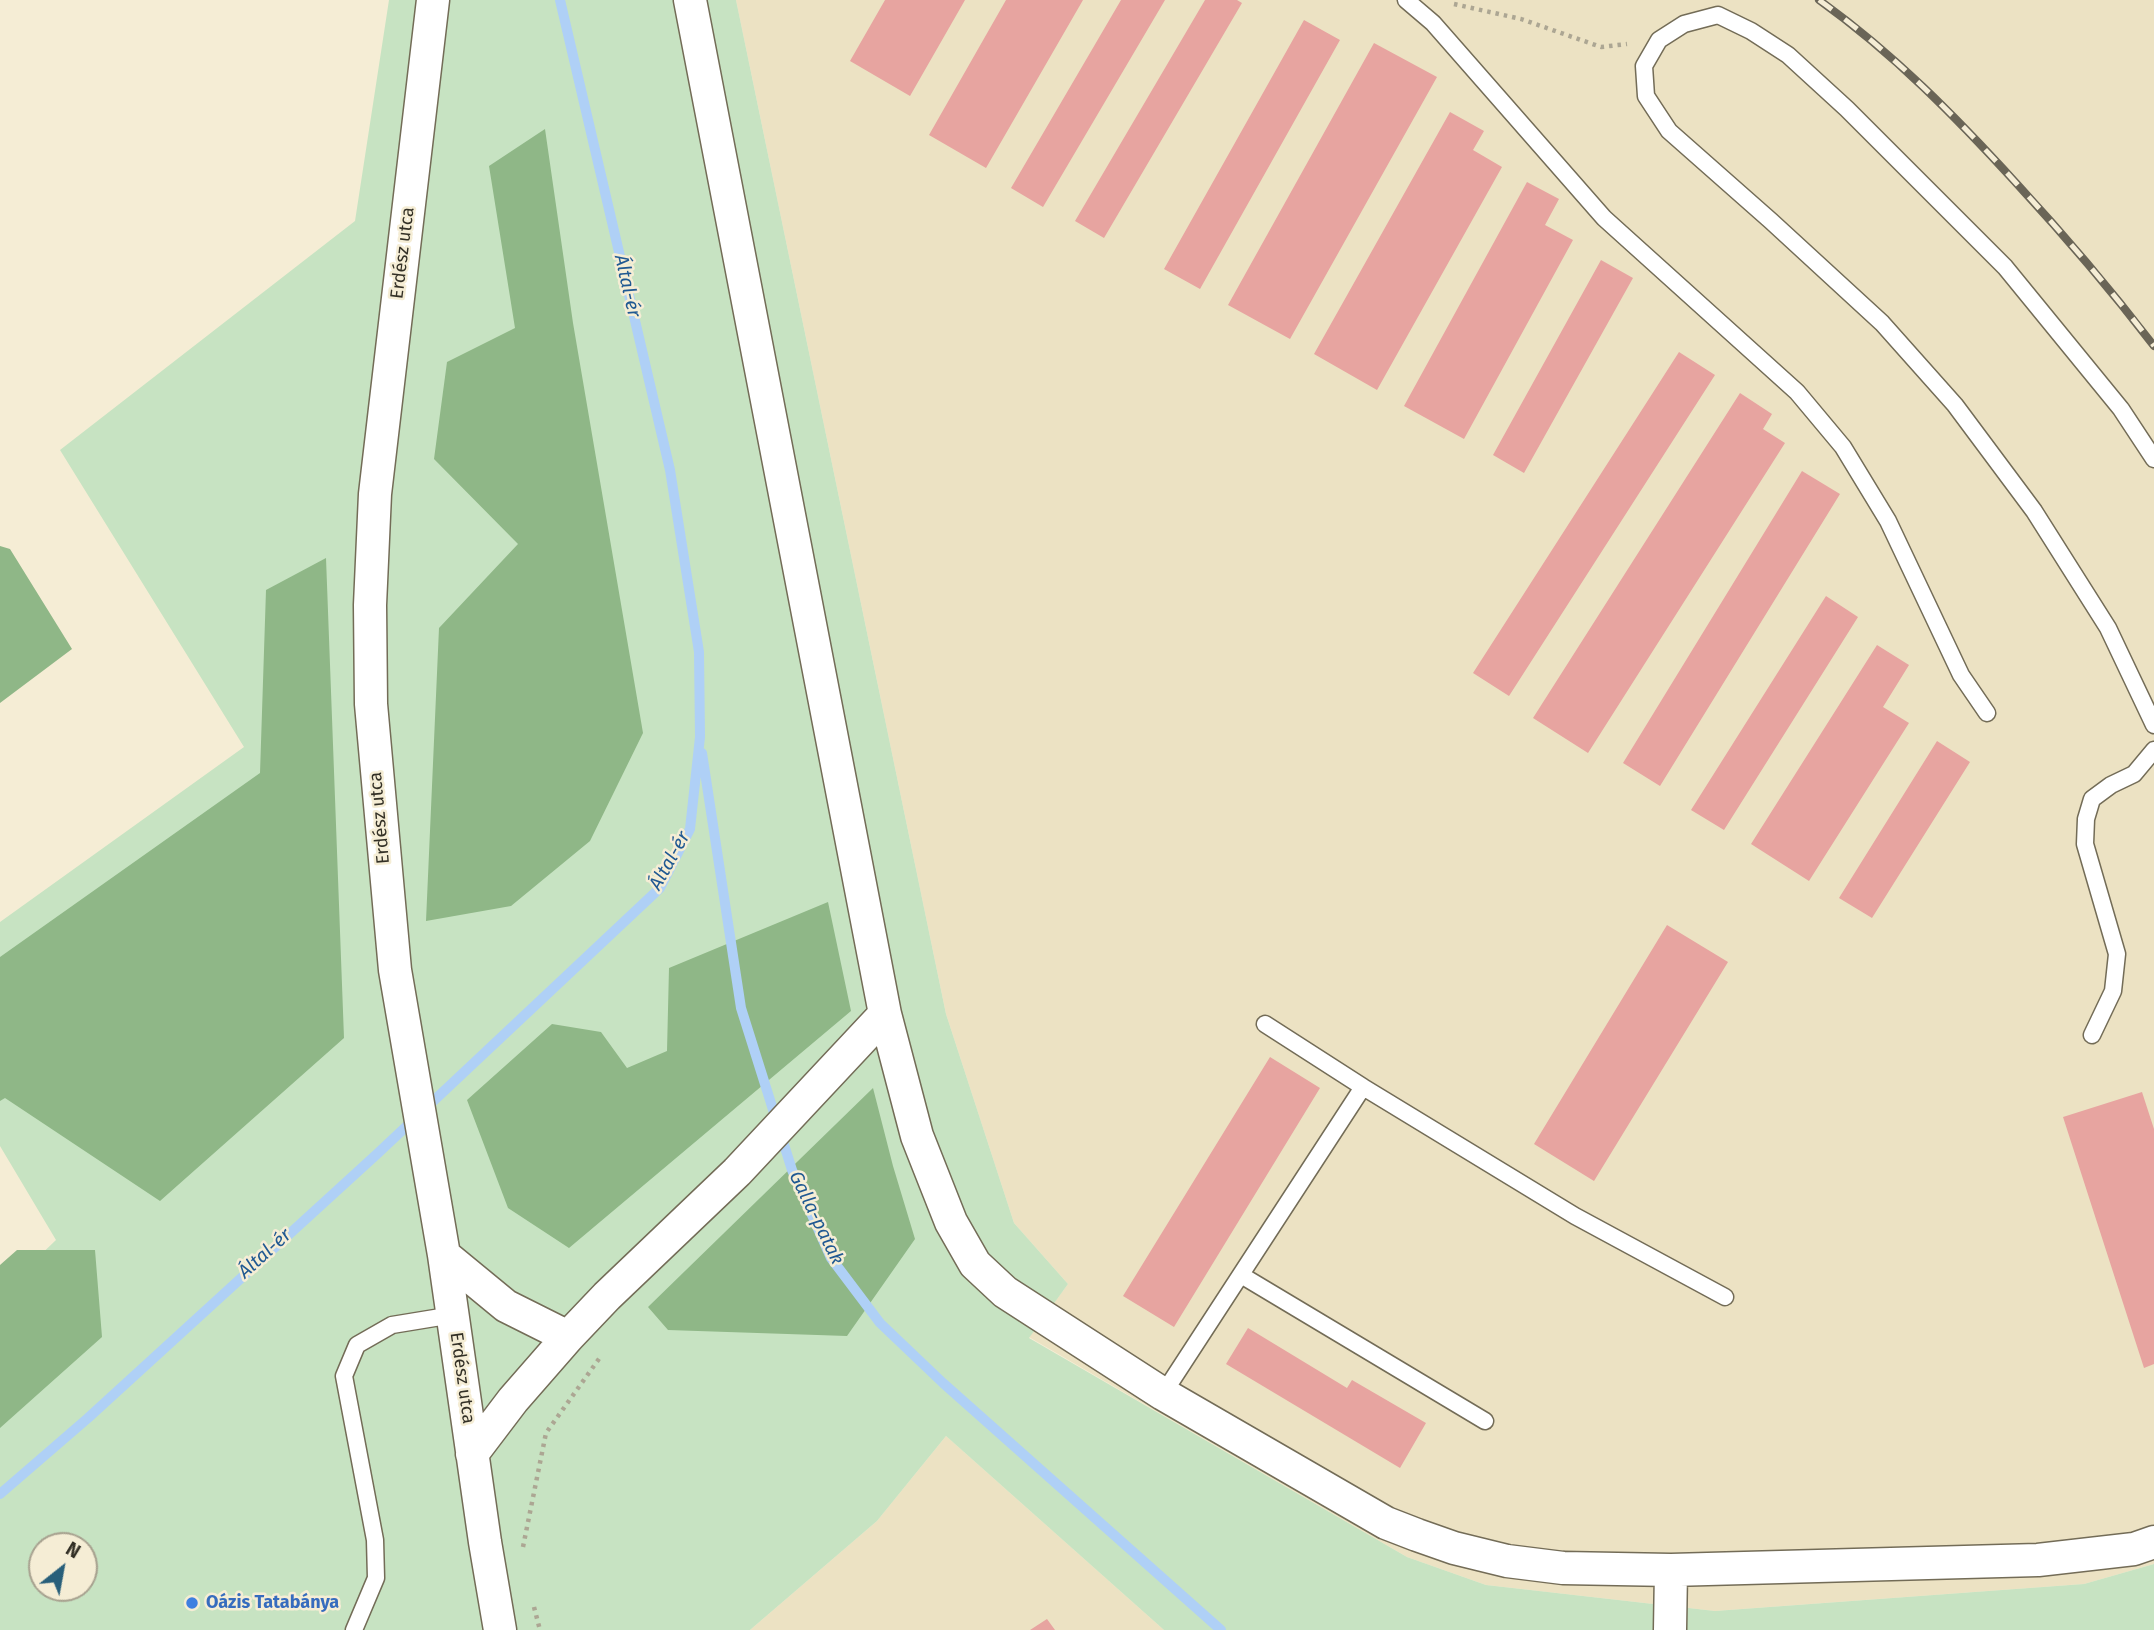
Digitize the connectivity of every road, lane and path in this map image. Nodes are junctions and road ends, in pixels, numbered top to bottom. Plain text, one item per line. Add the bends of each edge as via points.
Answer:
1 (433, 0) edge
2 (690, 0) edge
3 (1406, 0) edge
4 (1443, 2) dead end
5 (1659, 40) junction
6 (2154, 458) edge
7 (1987, 713) dead end
8 (2152, 722) edge
9 (2154, 740) edge
10 (2154, 750) edge
11 (885, 1014) junction
12 (1265, 1024) dead end
13 (2092, 1035) dead end
14 (1363, 1087) junction
15 (444, 1255) junction
16 (1241, 1275) junction
17 (1725, 1297) dead end
18 (453, 1315) junction
19 (568, 1337) junction
20 (605, 1352) dead end
21 (1163, 1394) junction
22 (1485, 1422) dead end
23 (472, 1454) junction
24 (2154, 1542) edge
25 (521, 1554) dead end
26 (1671, 1570) junction
27 (534, 1605) dead end
28 (354, 1630) edge
29 (500, 1630) edge
30 (540, 1630) edge
31 (1670, 1630) edge

1 - 15 street, Erdész utca via 382,421 370,605 371,704 395,970
2 - 11 street
3 - 7 lane via 1433,23 1604,218 1819,416 1888,521 1961,675
4 - 5 path via 1521,19 1601,47
5 - 6 lane via 1684,24 1718,15 1788,55 2005,267 2121,409
5 - 8 lane via 1644,66 1646,96 1670,131 1882,323 1955,405 2034,511 2108,628
8 - 9 lane
10 - 13 lane via 2134,774 2092,799 2086,819 2085,844 2117,954 2113,992
11 - 19 street via 737,1172
11 - 21 street via 917,1136 951,1222 975,1264 1004,1292
12 - 14 lane
14 - 16 lane
14 - 17 lane via 1575,1216
15 - 18 street, Erdész utca
15 - 19 street via 506,1306
16 - 21 lane
16 - 22 lane
18 - 23 street, Erdész utca
18 - 28 lane via 392,1325 357,1345 344,1376 376,1553 376,1578
19 - 23 street
20 - 25 path via 546,1433
21 - 26 street via 1386,1523 1454,1548 1563,1567
23 - 29 street, Erdész utca
24 - 26 street via 2134,1549 2038,1560
26 - 31 street
27 - 30 path

